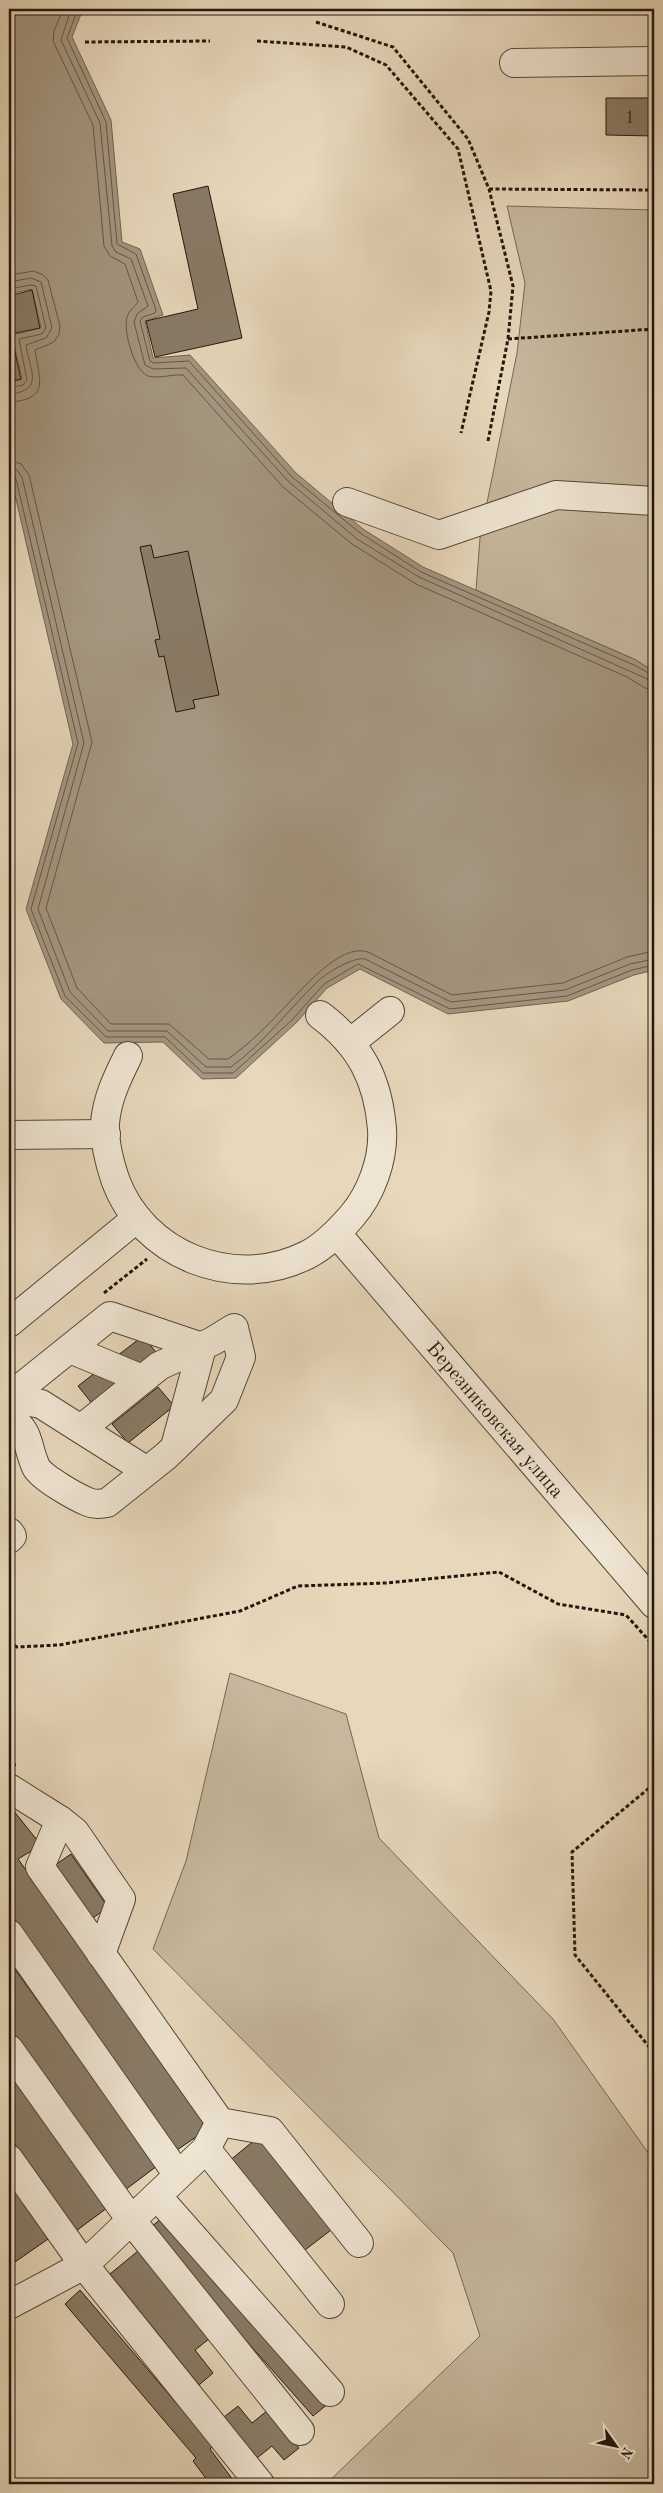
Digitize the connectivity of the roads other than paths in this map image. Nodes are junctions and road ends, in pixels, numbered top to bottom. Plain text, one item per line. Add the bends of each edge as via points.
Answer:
1 (654, 61) edge
2 (514, 63) dead end
3 (654, 501) edge
4 (347, 502) dead end
5 (390, 1011) dead end
6 (320, 1015) dead end
7 (350, 1043) junction
8 (128, 1056) dead end
9 (106, 1134) junction
10 (9, 1135) edge
11 (136, 1218) junction
12 (337, 1234) junction
13 (9, 1323) edge
14 (202, 1347) junction
15 (70, 1349) junction
16 (142, 1380) junction
17 (9, 1397) edge
18 (9, 1403) edge
19 (9, 1417) edge
20 (81, 1429) junction
21 (175, 1447) junction
22 (147, 1471) junction
23 (9, 1532) edge
24 (9, 1539) edge
25 (654, 1604) edge
26 (9, 1788) edge
27 (60, 1820) junction
28 (9, 1934) edge
29 (101, 1954) junction
30 (9, 2049) edge
31 (220, 2122) junction
32 (206, 2149) junction
33 (9, 2160) edge
34 (178, 2176) junction
35 (157, 2196) junction
36 (132, 2220) junction
37 (360, 2243) dead end
38 (84, 2265) junction
39 (330, 2304) dead end
40 (9, 2305) edge
41 (330, 2392) dead end
42 (300, 2432) dead end
43 (260, 2484) edge

1 - 2 street
3 - 4 street via 556,495 439,535
5 - 7 street
6 - 7 street
7 - 12 street via 368,1068 380,1102 383,1138 376,1174 360,1207
8 - 9 street via 112,1088
9 - 10 street
9 - 11 street via 108,1160 117,1186
11 - 12 street via 165,1245 201,1264 237,1270 273,1267 307,1255
11 - 13 street
12 - 25 street, Березниковская улица
14 - 15 street via 110,1316
14 - 16 street via 159,1366
14 - 21 street
14 - 21 street via 234,1328 241,1357 224,1400
15 - 16 street
15 - 17 street
16 - 20 street
18 - 20 street via 41,1404
19 - 22 street via 20,1424 26,1434 37,1468 88,1502 107,1503
20 - 22 street
21 - 22 street
23 - 24 street via 12,1536
26 - 27 street
27 - 29 street via 40,1867
27 - 29 street via 75,1832 121,1899
28 - 34 street
29 - 31 street
30 - 36 street
31 - 32 street
31 - 37 street via 270,2131
32 - 34 street
32 - 39 street
33 - 38 street
34 - 35 street
35 - 36 street
35 - 41 street
36 - 38 street
36 - 42 street
38 - 40 street
38 - 43 street

